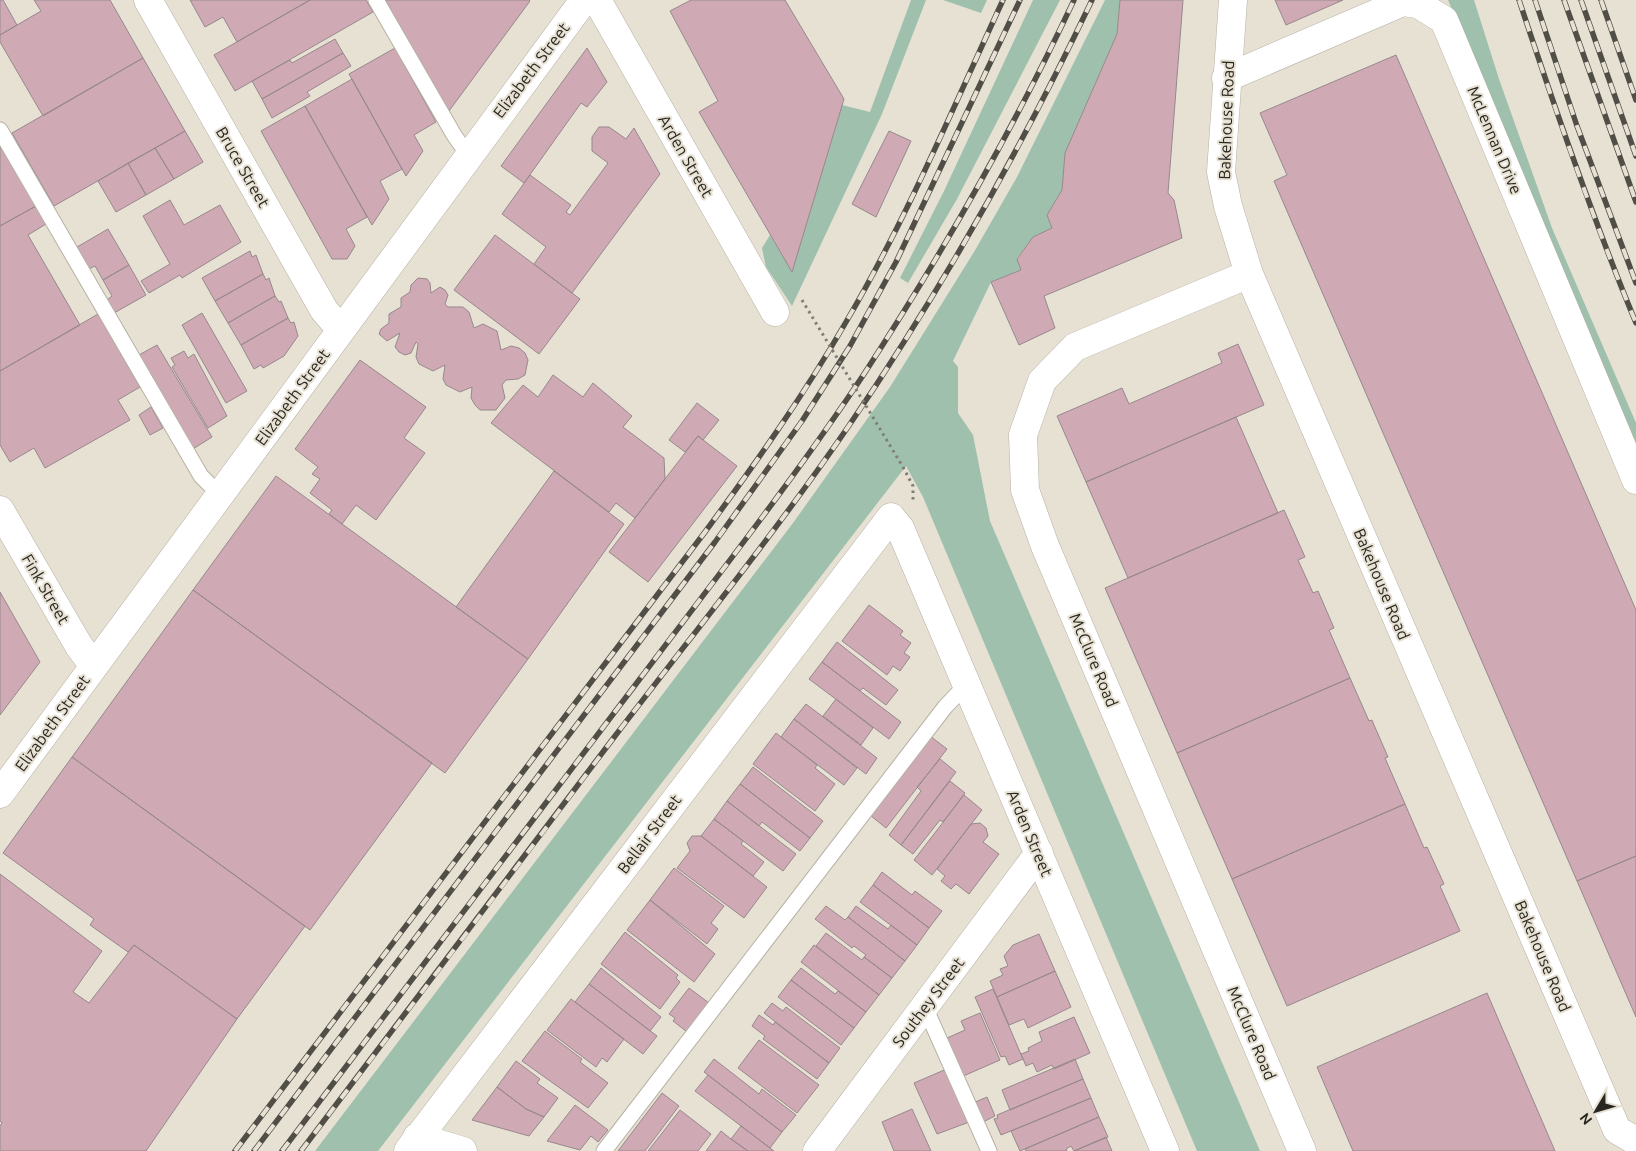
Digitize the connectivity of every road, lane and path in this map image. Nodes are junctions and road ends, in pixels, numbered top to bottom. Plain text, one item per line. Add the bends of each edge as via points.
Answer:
1 (148, 0) edge
2 (376, 0) edge
3 (584, 0) edge
4 (597, 0) edge
5 (1233, 0) edge
6 (1226, 78) junction
7 (0, 130) edge
8 (468, 155) junction
9 (1249, 274) junction
10 (802, 300) dead end
11 (775, 312) dead end
12 (341, 330) junction
13 (1636, 480) edge
14 (913, 486) dead end
15 (220, 495) junction
16 (0, 510) edge
17 (891, 517) joint
18 (94, 666) junction
19 (966, 686) junction
20 (0, 794) edge
21 (1039, 853) junction
22 (924, 1006) junction
23 (1636, 1141) edge
24 (412, 1144) edge
25 (463, 1151) edge
26 (604, 1151) edge
27 (817, 1151) edge
28 (989, 1151) edge
29 (1165, 1151) edge
30 (1302, 1151) edge

1 - 12 street, Bruce Street via 324,310
2 - 8 lane
3 - 8 street, Elizabeth Street
4 - 11 street, Arden Street
5 - 6 street, Bakehouse Road
6 - 9 street, Bakehouse Road via 1222,172 1228,206
6 - 13 street, McLennan Drive via 1403,2 1418,4 1444,20
7 - 15 lane via 201,476
8 - 12 street, Elizabeth Street
9 - 23 street, Bakehouse Road via 1617,1130
9 - 30 street, McClure Road via 1075,347 1042,381 1029,417 1023,435 1025,490 1045,546
10 - 14 path, bridge
12 - 15 street, Elizabeth Street
15 - 18 street, Elizabeth Street
16 - 18 street, Fink Street via 79,646
17 - 19 street, Arden Street via 900,528
17 - 24 street, Bellair Street
18 - 20 street, Elizabeth Street
19 - 21 street, Arden Street
19 - 26 lane via 945,707
21 - 22 street, Southey Street
21 - 29 street, Arden Street
22 - 27 street, Southey Street
22 - 28 lane
24 - 25 street

